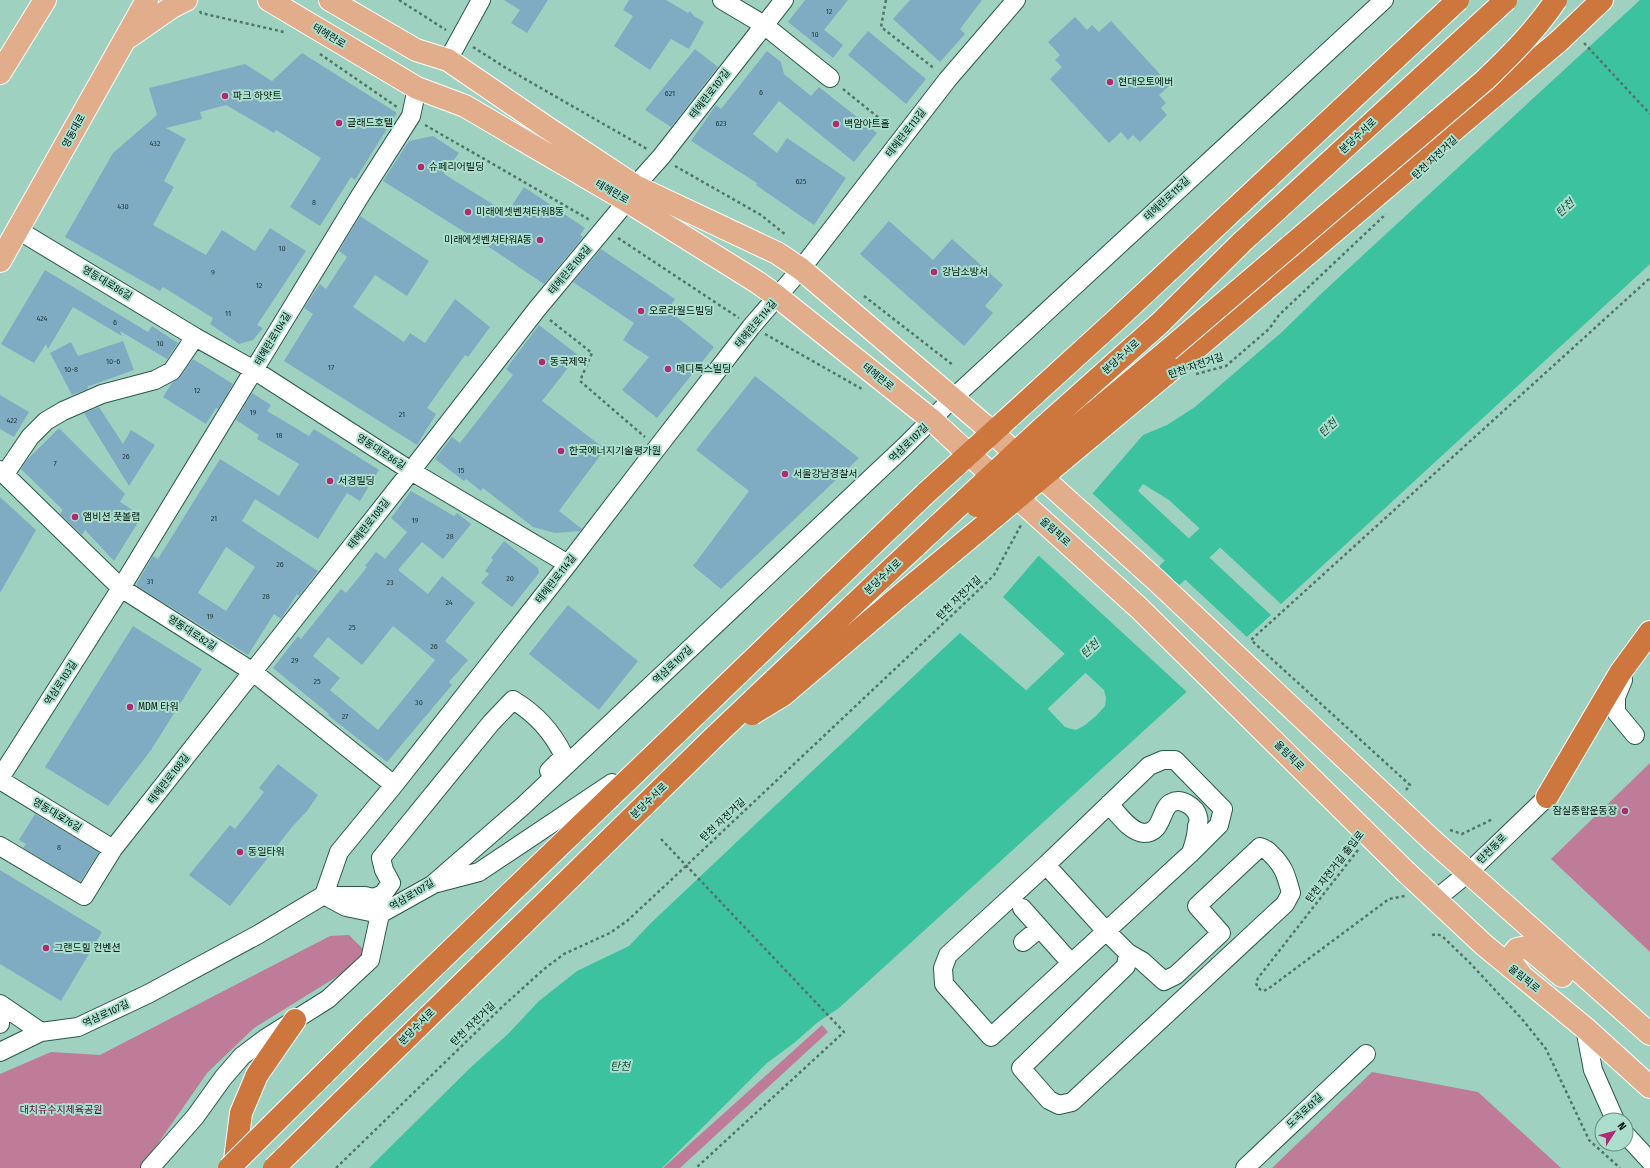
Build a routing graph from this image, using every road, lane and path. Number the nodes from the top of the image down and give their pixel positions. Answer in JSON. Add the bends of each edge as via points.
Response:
{"nodes":[{"id":1,"x":45,"y":0,"type":"edge"},
{"id":2,"x":147,"y":0,"type":"edge"},
{"id":3,"x":269,"y":0,"type":"edge"},
{"id":4,"x":330,"y":0,"type":"edge"},
{"id":5,"x":399,"y":0,"type":"edge"},
{"id":6,"x":481,"y":0,"type":"edge"},
{"id":7,"x":722,"y":0,"type":"edge"},
{"id":8,"x":784,"y":0,"type":"edge"},
{"id":9,"x":886,"y":0,"type":"edge"},
{"id":10,"x":1016,"y":0,"type":"edge"},
{"id":11,"x":1384,"y":0,"type":"edge"},
{"id":12,"x":1458,"y":0,"type":"edge"},
{"id":13,"x":1506,"y":0,"type":"edge"},
{"id":14,"x":1556,"y":0,"type":"edge"},
{"id":15,"x":1602,"y":0,"type":"edge"},
{"id":16,"x":192,"y":3,"type":"edge"},
{"id":17,"x":764,"y":25,"type":"junction"},
{"id":18,"x":290,"y":33,"type":"dead end"},
{"id":19,"x":460,"y":38,"type":"junction"},
{"id":20,"x":126,"y":39,"type":"junction"},
{"id":21,"x":1583,"y":42,"type":"dead end"},
{"id":22,"x":315,"y":51,"type":"dead end"},
{"id":23,"x":448,"y":60,"type":"junction"},
{"id":24,"x":0,"y":73,"type":"edge"},
{"id":25,"x":830,"y":78,"type":"joint"},
{"id":26,"x":948,"y":79,"type":"junction"},
{"id":27,"x":417,"y":88,"type":"junction"},
{"id":28,"x":1650,"y":114,"type":"edge"},
{"id":29,"x":411,"y":116,"type":"junction"},
{"id":30,"x":902,"y":138,"type":"junction"},
{"id":31,"x":661,"y":157,"type":"junction"},
{"id":32,"x":630,"y":193,"type":"junction"},
{"id":33,"x":1388,"y":212,"type":"dead end"},
{"id":34,"x":604,"y":228,"type":"junction"},
{"id":35,"x":18,"y":230,"type":"junction"},
{"id":36,"x":789,"y":237,"type":"dead end"},
{"id":37,"x":0,"y":262,"type":"edge"},
{"id":38,"x":801,"y":269,"type":"junction"},
{"id":39,"x":1650,"y":278,"type":"edge"},
{"id":40,"x":860,"y":293,"type":"dead end"},
{"id":41,"x":778,"y":297,"type":"junction"},
{"id":42,"x":537,"y":310,"type":"junction"},
{"id":43,"x":751,"y":326,"type":"junction"},
{"id":44,"x":195,"y":336,"type":"junction"},
{"id":45,"x":953,"y":365,"type":"dead end"},
{"id":46,"x":254,"y":370,"type":"junction"},
{"id":47,"x":1193,"y":375,"type":"dead end"},
{"id":48,"x":866,"y":392,"type":"dead end"},
{"id":49,"x":952,"y":399,"type":"junction"},
{"id":50,"x":932,"y":420,"type":"junction"},
{"id":51,"x":657,"y":448,"type":"junction"},
{"id":52,"x":411,"y":471,"type":"junction"},
{"id":53,"x":2,"y":472,"type":"edge"},
{"id":54,"x":1022,"y":522,"type":"dead end"},
{"id":55,"x":568,"y":564,"type":"junction"},
{"id":56,"x":889,"y":571,"type":"junction"},
{"id":57,"x":121,"y":588,"type":"junction"},
{"id":58,"x":1650,"y":632,"type":"edge"},
{"id":59,"x":1650,"y":642,"type":"edge"},
{"id":60,"x":252,"y":672,"type":"junction"},
{"id":61,"x":1635,"y":735,"type":"dead end"},
{"id":62,"x":712,"y":739,"type":"junction"},
{"id":63,"x":0,"y":779,"type":"edge"},
{"id":64,"x":612,"y":783,"type":"dead end"},
{"id":65,"x":394,"y":785,"type":"junction"},
{"id":66,"x":1405,"y":791,"type":"dead end"},
{"id":67,"x":537,"y":793,"type":"junction"},
{"id":68,"x":1547,"y":797,"type":"joint"},
{"id":69,"x":1109,"y":804,"type":"junction"},
{"id":70,"x":1493,"y":819,"type":"dead end"},
{"id":71,"x":1438,"y":834,"type":"junction"},
{"id":72,"x":661,"y":839,"type":"dead end"},
{"id":73,"x":0,"y":846,"type":"edge"},
{"id":74,"x":1361,"y":847,"type":"dead end"},
{"id":75,"x":113,"y":849,"type":"junction"},
{"id":76,"x":1191,"y":853,"type":"junction"},
{"id":77,"x":1046,"y":865,"type":"junction"},
{"id":78,"x":686,"y":866,"type":"junction"},
{"id":79,"x":1468,"y":873,"type":"junction"},
{"id":80,"x":432,"y":885,"type":"junction"},
{"id":81,"x":383,"y":894,"type":"junction"},
{"id":82,"x":324,"y":895,"type":"junction"},
{"id":83,"x":1407,"y":896,"type":"dead end"},
{"id":84,"x":1436,"y":899,"type":"junction"},
{"id":85,"x":1022,"y":908,"type":"dead end"},
{"id":86,"x":380,"y":914,"type":"junction"},
{"id":87,"x":1040,"y":928,"type":"junction"},
{"id":88,"x":1106,"y":931,"type":"junction"},
{"id":89,"x":1432,"y":935,"type":"dead end"},
{"id":90,"x":1023,"y":942,"type":"dead end"},
{"id":91,"x":1128,"y":953,"type":"junction"},
{"id":92,"x":1071,"y":963,"type":"junction"},
{"id":93,"x":1525,"y":980,"type":"junction"},
{"id":94,"x":1600,"y":990,"type":"junction"},
{"id":95,"x":0,"y":1004,"type":"edge"},
{"id":96,"x":0,"y":1013,"type":"edge"},
{"id":97,"x":1628,"y":1015,"type":"junction"},
{"id":98,"x":295,"y":1020,"type":"junction"},
{"id":99,"x":0,"y":1024,"type":"edge"},
{"id":100,"x":1650,"y":1025,"type":"edge"},
{"id":101,"x":1585,"y":1028,"type":"junction"},
{"id":102,"x":41,"y":1032,"type":"junction"},
{"id":103,"x":1650,"y":1034,"type":"edge"},
{"id":104,"x":0,"y":1052,"type":"edge"},
{"id":105,"x":1366,"y":1054,"type":"dead end"},
{"id":106,"x":1650,"y":1087,"type":"edge"},
{"id":107,"x":1611,"y":1112,"type":"edge"},
{"id":108,"x":1634,"y":1144,"type":"edge"},
{"id":109,"x":1650,"y":1161,"type":"edge"},
{"id":110,"x":150,"y":1168,"type":"edge"},
{"id":111,"x":229,"y":1168,"type":"edge"},
{"id":112,"x":234,"y":1168,"type":"edge"},
{"id":113,"x":274,"y":1168,"type":"edge"},
{"id":114,"x":336,"y":1168,"type":"edge"},
{"id":115,"x":696,"y":1168,"type":"edge"},
{"id":116,"x":1245,"y":1168,"type":"edge"},
{"id":117,"x":1620,"y":1168,"type":"edge"}],
"edges":[{"from":1,"to":24,"type":"main road"},
{"from":2,"to":20,"type":"main road","name":"영동대로"},
{"from":3,"to":27,"type":"main road","name":"테헤란로"},
{"from":4,"to":23,"type":"main road","name":"테헤란로","via":[[416,50]]},
{"from":5,"to":19,"type":"path"},
{"from":6,"to":19,"type":"street"},
{"from":7,"to":17,"type":"street"},
{"from":8,"to":17,"type":"street","name":"테헤란로107길"},
{"from":9,"to":26,"type":"path","via":[[881,27]]},
{"from":10,"to":26,"type":"street","name":"테헤란로113길"},
{"from":11,"to":49,"type":"street","name":"테헤란로115길"},
{"from":12,"to":111,"type":"highway","bridge":true,"via":[[1116,320],[925,494],[367,1031]]},
{"from":13,"to":56,"type":"highway","name":"분당수서로","bridge":true},
{"from":14,"to":56,"type":"highway","bridge":true,"via":[[1516,49],[1485,80],[1019,475]]},
{"from":15,"to":62,"type":"highway","bridge":true,"via":[[1536,60],[1190,355],[783,695]]},
{"from":16,"to":18,"type":"path","via":[[201,13]]},
{"from":16,"to":20,"type":"main road","via":[[172,8]]},
{"from":17,"to":25,"type":"street"},
{"from":17,"to":31,"type":"street","name":"테헤란로107길"},
{"from":19,"to":23,"type":"street"},
{"from":19,"to":31,"type":"path","via":[[506,68]]},
{"from":20,"to":35,"type":"main road","name":"영동대로"},
{"from":21,"to":28,"type":"path"},
{"from":22,"to":29,"type":"path"},
{"from":23,"to":32,"type":"main road","name":"테헤란로"},
{"from":25,"to":30,"type":"path"},
{"from":26,"to":30,"type":"street","name":"테헤란로113길"},
{"from":27,"to":29,"type":"street","name":"테헤란로104길"},
{"from":27,"to":32,"type":"main road","name":"테헤란로","via":[[464,106]]},
{"from":29,"to":34,"type":"path"},
{"from":29,"to":46,"type":"street","name":"테헤란로104길"},
{"from":30,"to":38,"type":"street","name":"테헤란로113길"},
{"from":31,"to":32,"type":"street","name":"테헤란로107길"},
{"from":31,"to":36,"type":"path","via":[[761,215]]},
{"from":32,"to":34,"type":"street","name":"테헤란로108길"},
{"from":32,"to":38,"type":"main road","name":"테헤란로","via":[[777,254]]},
{"from":32,"to":41,"type":"main road","name":"테헤란로"},
{"from":33,"to":47,"type":"path","name":"탄천 자전거길","via":[[1279,315],[1269,329],[1226,366]]},
{"from":34,"to":42,"type":"street","name":"테헤란로108길"},
{"from":34,"to":43,"type":"path"},
{"from":35,"to":37,"type":"main road","name":"영동대로"},
{"from":35,"to":44,"type":"street","name":"영동대로86길"},
{"from":38,"to":41,"type":"street","name":"테헤란로114길"},
{"from":38,"to":49,"type":"main road","name":"테헤란로"},
{"from":39,"to":66,"type":"path","via":[[1252,640],[1410,785]]},
{"from":40,"to":45,"type":"path"},
{"from":41,"to":43,"type":"street","name":"테헤란로114길"},
{"from":41,"to":50,"type":"main road","name":"테헤란로"},
{"from":42,"to":51,"type":"path","via":[[592,352],[580,381]]},
{"from":42,"to":52,"type":"street","name":"테헤란로108길"},
{"from":43,"to":48,"type":"path"},
{"from":43,"to":51,"type":"street","name":"테헤란로114길"},
{"from":44,"to":46,"type":"street","name":"영동대로86길"},
{"from":44,"to":53,"type":"street","via":[[172,371],[167,374],[155,380],[102,394],[46,421]]},
{"from":46,"to":52,"type":"street","name":"영동대로86길"},
{"from":46,"to":57,"type":"street","name":"테헤란로104길"},
{"from":49,"to":50,"type":"street","name":"역삼로107길"},
{"from":49,"to":71,"type":"main road","bridge":true},
{"from":50,"to":67,"type":"street","name":"역삼로107길"},
{"from":50,"to":84,"type":"main road","name":"올림픽로","bridge":true,"via":[[1139,608]]},
{"from":51,"to":55,"type":"street","name":"테헤란로114길"},
{"from":52,"to":55,"type":"street","name":"영동대로86길"},
{"from":52,"to":60,"type":"street","name":"테헤란로108길"},
{"from":53,"to":57,"type":"street","name":"영동대로82길"},
{"from":54,"to":78,"type":"path","name":"탄천 자전거길","via":[[994,575]]},
{"from":55,"to":65,"type":"street","name":"테헤란로114길"},
{"from":56,"to":62,"type":"highway","name":"분당수서로","bridge":true},
{"from":57,"to":60,"type":"street","name":"영동대로82길"},
{"from":57,"to":63,"type":"street","name":"역삼로103길"},
{"from":58,"to":68,"type":"highway","via":[[1620,673]]},
{"from":59,"to":61,"type":"street","via":[[1625,677],[1616,697],[1616,712]]},
{"from":60,"to":65,"type":"street","name":"영동대로82길"},
{"from":60,"to":75,"type":"street","name":"테헤란로108길"},
{"from":62,"to":113,"type":"highway","name":"분당수서로","bridge":true},
{"from":63,"to":75,"type":"street","name":"영동대로76길"},
{"from":64,"to":80,"type":"street","via":[[479,872]]},
{"from":65,"to":82,"type":"street","name":"테헤란로114길","via":[[339,852]]},
{"from":67,"to":80,"type":"street","name":"역삼로107길"},
{"from":67,"to":81,"type":"street","via":[[546,775],[564,756],[558,743],[529,709],[513,700],[491,723],[381,858],[391,883]]},
{"from":68,"to":79,"type":"street","name":"탄천동로"},
{"from":69,"to":76,"type":"street","via":[[1132,828],[1144,833],[1154,829],[1161,822],[1166,808],[1172,802],[1179,801],[1192,806],[1198,817],[1197,836]]},
{"from":69,"to":76,"type":"street","via":[[1149,766],[1163,760],[1175,760],[1223,809],[1220,825]]},
{"from":69,"to":77,"type":"street"},
{"from":70,"to":71,"type":"path","via":[[1462,834]]},
{"from":71,"to":79,"type":"main road"},
{"from":72,"to":78,"type":"path"},
{"from":73,"to":75,"type":"street","name":"테헤란로108길","via":[[84,896]]},
{"from":74,"to":83,"type":"path","name":"탄천 자전거길 출입로","via":[[1258,978],[1258,988],[1263,991],[1268,989],[1389,899]]},
{"from":76,"to":88,"type":"street"},
{"from":77,"to":88,"type":"street"},
{"from":77,"to":92,"type":"street","via":[[948,955],[943,968],[944,984],[991,1037]]},
{"from":78,"to":114,"type":"path","name":"탄천 자전거길","via":[[610,933],[564,954],[544,969]]},
{"from":78,"to":115,"type":"path","via":[[844,1032]]},
{"from":79,"to":84,"type":"street","name":"탄천동로"},
{"from":79,"to":94,"type":"main road"},
{"from":80,"to":81,"type":"street"},
{"from":80,"to":86,"type":"street","name":"역삼로107길"},
{"from":81,"to":82,"type":"street","via":[[374,898]]},
{"from":82,"to":86,"type":"street","name":"역삼로107길","via":[[346,907]]},
{"from":82,"to":102,"type":"street","name":"역삼로107길","via":[[259,934],[148,994],[78,1027]]},
{"from":84,"to":93,"type":"main road","name":"올림픽로"},
{"from":85,"to":87,"type":"street"},
{"from":86,"to":98,"type":"street","name":"역삼로107길","via":[[370,960],[328,999]]},
{"from":87,"to":90,"type":"street"},
{"from":87,"to":92,"type":"street"},
{"from":88,"to":91,"type":"street"},
{"from":88,"to":92,"type":"street"},
{"from":89,"to":117,"type":"path","via":[[1442,936],[1469,962],[1546,1049],[1589,1140]]},
{"from":91,"to":91,"type":"street","via":[[1142,961],[1164,981],[1176,974],[1220,933],[1197,906],[1260,847],[1279,861],[1285,870],[1291,893],[1285,904],[1072,1102],[1059,1105],[1049,1100],[1021,1068],[1126,966]]},
{"from":93,"to":94,"type":"main road","via":[[1511,962],[1517,949],[1527,948],[1567,980]]},
{"from":93,"to":101,"type":"main road","name":"올림픽로"},
{"from":94,"to":97,"type":"main road"},
{"from":95,"to":102,"type":"street"},
{"from":96,"to":99,"type":"street"},
{"from":97,"to":100,"type":"street"},
{"from":97,"to":103,"type":"main road"},
{"from":98,"to":110,"type":"street","name":"역삼로107길","via":[[242,1056],[195,1118]]},
{"from":98,"to":112,"type":"highway","via":[[257,1074],[241,1113]]},
{"from":101,"to":106,"type":"main road","name":"올림픽로"},
{"from":101,"to":107,"type":"street","via":[[1593,1070]]},
{"from":102,"to":104,"type":"street","name":"역삼로107길"},
{"from":105,"to":116,"type":"street","name":"도곡로61길"},
{"from":108,"to":109,"type":"street"}]}
